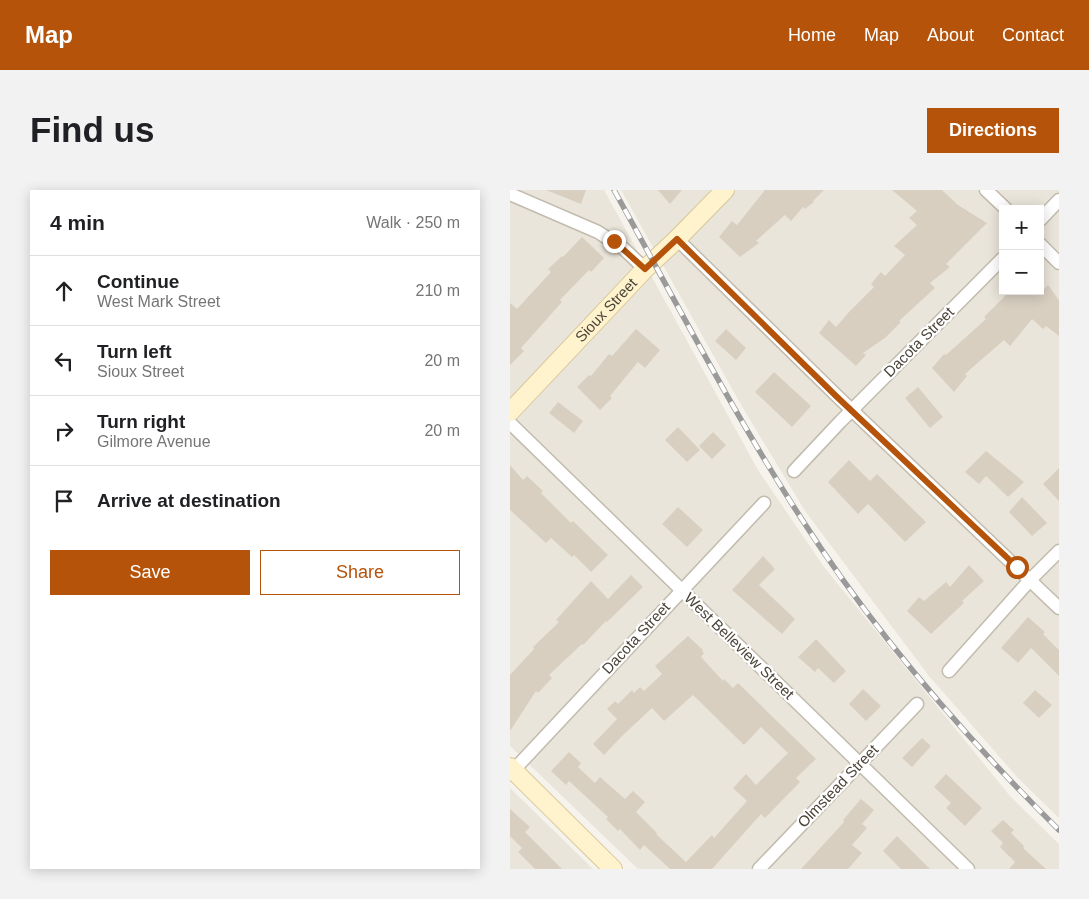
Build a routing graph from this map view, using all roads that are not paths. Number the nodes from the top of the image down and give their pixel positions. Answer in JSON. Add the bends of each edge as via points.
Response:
{"nodes":[{"id":1,"x":724,"y":190,"type":"edge"},
{"id":2,"x":986,"y":190,"type":"edge"},
{"id":3,"x":510,"y":194,"type":"edge"},
{"id":4,"x":530,"y":196,"type":"edge"},
{"id":5,"x":1059,"y":200,"type":"edge"},
{"id":6,"x":1002,"y":205,"type":"edge"},
{"id":7,"x":1044,"y":216,"type":"edge"},
{"id":8,"x":677,"y":239,"type":"junction"},
{"id":9,"x":1044,"y":248,"type":"edge"},
{"id":10,"x":999,"y":262,"type":"edge"},
{"id":11,"x":1059,"y":263,"type":"edge"},
{"id":12,"x":645,"y":269,"type":"junction"},
{"id":13,"x":852,"y":410,"type":"junction"},
{"id":14,"x":510,"y":412,"type":"edge"},
{"id":15,"x":510,"y":423,"type":"edge"},
{"id":16,"x":794,"y":471,"type":"dead end"},
{"id":17,"x":764,"y":503,"type":"dead end"},
{"id":18,"x":1059,"y":551,"type":"edge"},
{"id":19,"x":1030,"y":580,"type":"junction"},
{"id":20,"x":681,"y":589,"type":"junction"},
{"id":21,"x":1059,"y":608,"type":"edge"},
{"id":22,"x":949,"y":671,"type":"dead end"},
{"id":23,"x":918,"y":704,"type":"dead end"},
{"id":24,"x":861,"y":763,"type":"junction"},
{"id":25,"x":511,"y":770,"type":"edge"},
{"id":26,"x":613,"y":869,"type":"edge"},
{"id":27,"x":759,"y":869,"type":"edge"},
{"id":28,"x":968,"y":869,"type":"edge"}],
"edges":[{"from":1,"to":8,"type":"street","name":"Sioux Street"},
{"from":2,"to":6,"type":"street"},
{"from":3,"to":4,"type":"street"},
{"from":4,"to":12,"type":"street","via":[[598,232],[624,249]]},
{"from":5,"to":7,"type":"street"},
{"from":8,"to":12,"type":"street","name":"Sioux Street"},
{"from":8,"to":13,"type":"street"},
{"from":9,"to":11,"type":"street"},
{"from":10,"to":13,"type":"street","name":"Dacota Street"},
{"from":12,"to":14,"type":"street","name":"Sioux Street"},
{"from":13,"to":16,"type":"street","name":"Dacota Street"},
{"from":13,"to":19,"type":"street"},
{"from":15,"to":20,"type":"street","name":"West Belleview Street"},
{"from":17,"to":20,"type":"street","name":"Dacota Street"},
{"from":18,"to":19,"type":"street"},
{"from":19,"to":21,"type":"street"},
{"from":19,"to":22,"type":"street"},
{"from":20,"to":24,"type":"street","name":"West Belleview Street"},
{"from":20,"to":25,"type":"street","name":"Dacota Street"},
{"from":23,"to":24,"type":"street","name":"Olmstead Street"},
{"from":24,"to":27,"type":"street","name":"Olmstead Street"},
{"from":24,"to":28,"type":"street","name":"West Belleview Street"},
{"from":25,"to":26,"type":"street"}]}
